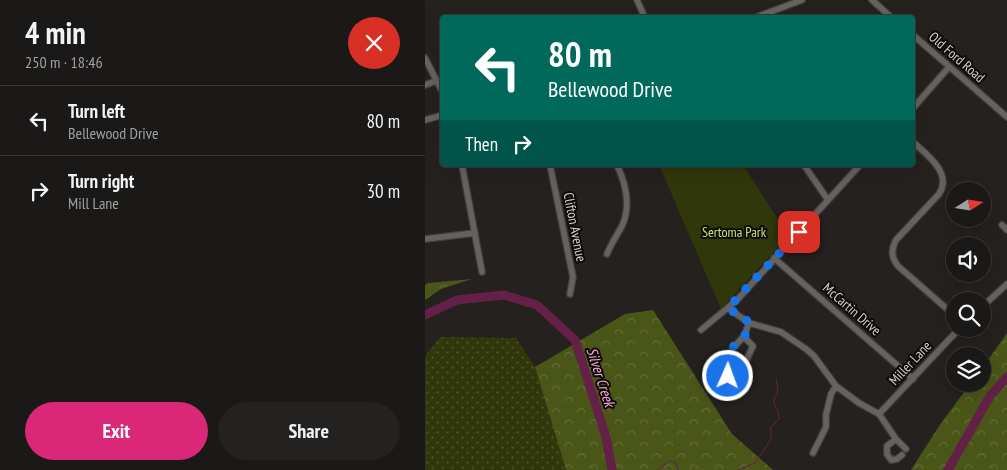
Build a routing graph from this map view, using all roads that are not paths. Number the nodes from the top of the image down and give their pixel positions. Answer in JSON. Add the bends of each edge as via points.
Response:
{"nodes":[{"id":1,"x":637,"y":0,"type":"edge"},
{"id":2,"x":803,"y":0,"type":"edge"},
{"id":3,"x":872,"y":0,"type":"edge"},
{"id":4,"x":786,"y":3,"type":"edge"},
{"id":5,"x":644,"y":15,"type":"edge"},
{"id":6,"x":760,"y":15,"type":"edge"},
{"id":7,"x":889,"y":15,"type":"edge"},
{"id":8,"x":915,"y":37,"type":"edge"},
{"id":9,"x":425,"y":58,"type":"edge"},
{"id":10,"x":949,"y":67,"type":"junction"},
{"id":11,"x":436,"y":82,"type":"junction"},
{"id":12,"x":425,"y":85,"type":"edge"},
{"id":13,"x":440,"y":88,"type":"edge"},
{"id":14,"x":915,"y":106,"type":"edge"},
{"id":15,"x":440,"y":115,"type":"edge"},
{"id":16,"x":1007,"y":117,"type":"edge"},
{"id":17,"x":425,"y":120,"type":"edge"},
{"id":18,"x":915,"y":144,"type":"edge"},
{"id":19,"x":461,"y":167,"type":"edge"},
{"id":20,"x":550,"y":167,"type":"edge"},
{"id":21,"x":618,"y":167,"type":"edge"},
{"id":22,"x":805,"y":167,"type":"edge"},
{"id":23,"x":858,"y":167,"type":"edge"},
{"id":24,"x":828,"y":200,"type":"junction"},
{"id":25,"x":1003,"y":225,"type":"dead end"},
{"id":26,"x":1007,"y":230,"type":"edge"},
{"id":27,"x":475,"y":233,"type":"junction"},
{"id":28,"x":425,"y":239,"type":"edge"},
{"id":29,"x":607,"y":254,"type":"dead end"},
{"id":30,"x":774,"y":258,"type":"junction"},
{"id":31,"x":482,"y":272,"type":"dead end"},
{"id":32,"x":1007,"y":284,"type":"edge"},
{"id":33,"x":570,"y":294,"type":"dead end"},
{"id":34,"x":991,"y":299,"type":"edge"},
{"id":35,"x":728,"y":308,"type":"junction"},
{"id":36,"x":946,"y":308,"type":"edge"},
{"id":37,"x":749,"y":322,"type":"junction"},
{"id":38,"x":701,"y":330,"type":"dead end"},
{"id":39,"x":744,"y":337,"type":"junction"},
{"id":40,"x":952,"y":337,"type":"edge"},
{"id":41,"x":913,"y":379,"type":"junction"},
{"id":42,"x":837,"y":386,"type":"junction"},
{"id":43,"x":879,"y":414,"type":"junction"},
{"id":44,"x":896,"y":439,"type":"junction"},
{"id":45,"x":906,"y":449,"type":"dead end"},
{"id":46,"x":813,"y":453,"type":"dead end"},
{"id":47,"x":902,"y":455,"type":"dead end"}],
"edges":[{"from":1,"to":5,"type":"street"},
{"from":2,"to":4,"type":"street"},
{"from":3,"to":7,"type":"street"},
{"from":4,"to":6,"type":"street"},
{"from":8,"to":10,"type":"street","name":"Old Ford Road"},
{"from":9,"to":11,"type":"street"},
{"from":10,"to":14,"type":"street"},
{"from":10,"to":16,"type":"street","name":"Old Ford Road"},
{"from":11,"to":12,"type":"street"},
{"from":11,"to":13,"type":"street"},
{"from":15,"to":17,"type":"street"},
{"from":18,"to":36,"type":"street","via":[[937,166],[943,178],[942,186],[939,194],[896,240],[892,256],[898,266]]},
{"from":19,"to":27,"type":"street"},
{"from":20,"to":33,"type":"street","name":"Clifton Avenue","via":[[573,277]]},
{"from":21,"to":29,"type":"street","via":[[626,192],[626,212]]},
{"from":22,"to":24,"type":"street"},
{"from":23,"to":24,"type":"street"},
{"from":24,"to":30,"type":"street"},
{"from":25,"to":26,"type":"street"},
{"from":27,"to":28,"type":"street"},
{"from":27,"to":31,"type":"street"},
{"from":30,"to":35,"type":"street"},
{"from":30,"to":41,"type":"street","name":"McCartin Drive"},
{"from":32,"to":34,"type":"street"},
{"from":35,"to":37,"type":"street"},
{"from":35,"to":38,"type":"street"},
{"from":37,"to":39,"type":"street"},
{"from":37,"to":42,"type":"street","via":[[794,339],[814,356]]},
{"from":39,"to":39,"type":"street","via":[[728,355],[725,372],[731,377],[740,374],[753,346]]},
{"from":40,"to":41,"type":"street","name":"Miller Lane"},
{"from":41,"to":43,"type":"street","name":"Miller Lane"},
{"from":42,"to":43,"type":"street"},
{"from":42,"to":46,"type":"street","via":[[831,394],[827,427]]},
{"from":43,"to":44,"type":"street"},
{"from":44,"to":45,"type":"street"},
{"from":44,"to":47,"type":"street","via":[[887,446],[887,454],[891,460]]}]}
